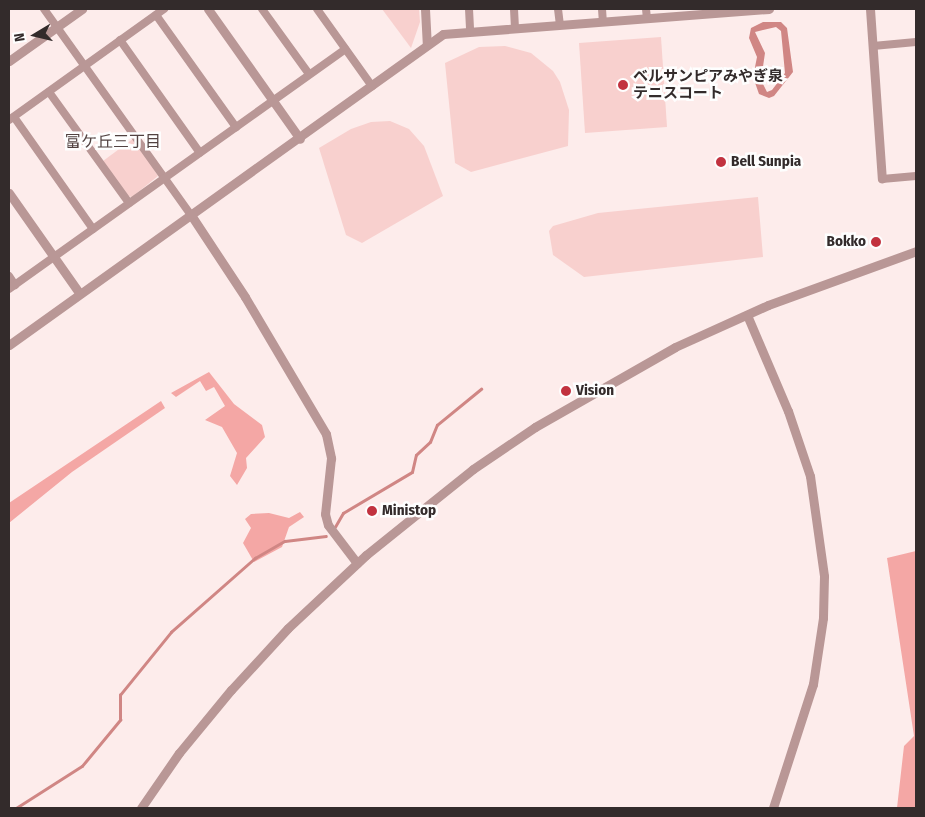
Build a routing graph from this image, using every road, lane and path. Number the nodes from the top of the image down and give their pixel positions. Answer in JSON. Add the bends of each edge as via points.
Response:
{"nodes":[{"id":1,"x":44,"y":9,"type":"edge"},
{"id":2,"x":82,"y":9,"type":"edge"},
{"id":3,"x":164,"y":9,"type":"edge"},
{"id":4,"x":208,"y":9,"type":"edge"},
{"id":5,"x":262,"y":9,"type":"edge"},
{"id":6,"x":317,"y":9,"type":"edge"},
{"id":7,"x":425,"y":9,"type":"edge"},
{"id":8,"x":469,"y":9,"type":"edge"},
{"id":9,"x":514,"y":9,"type":"edge"},
{"id":10,"x":558,"y":9,"type":"edge"},
{"id":11,"x":602,"y":9,"type":"edge"},
{"id":12,"x":769,"y":9,"type":"edge"},
{"id":13,"x":870,"y":9,"type":"edge"},
{"id":14,"x":734,"y":10,"type":"edge"},
{"id":15,"x":689,"y":12,"type":"edge"},
{"id":16,"x":647,"y":14,"type":"edge"},
{"id":17,"x":156,"y":15,"type":"junction"},
{"id":18,"x":603,"y":22,"type":"junction"},
{"id":19,"x":560,"y":25,"type":"junction"},
{"id":20,"x":57,"y":27,"type":"junction"},
{"id":21,"x":515,"y":28,"type":"junction"},
{"id":22,"x":470,"y":31,"type":"junction"},
{"id":23,"x":120,"y":40,"type":"junction"},
{"id":24,"x":916,"y":42,"type":"edge"},
{"id":25,"x":427,"y":45,"type":"junction"},
{"id":26,"x":873,"y":46,"type":"junction"},
{"id":27,"x":345,"y":49,"type":"junction"},
{"id":28,"x":9,"y":61,"type":"edge"},
{"id":29,"x":84,"y":66,"type":"junction"},
{"id":30,"x":309,"y":74,"type":"junction"},
{"id":31,"x":372,"y":86,"type":"junction"},
{"id":32,"x":48,"y":92,"type":"junction"},
{"id":33,"x":273,"y":101,"type":"junction"},
{"id":34,"x":11,"y":119,"type":"edge"},
{"id":35,"x":236,"y":127,"type":"junction"},
{"id":36,"x":300,"y":139,"type":"junction"},
{"id":37,"x":200,"y":153,"type":"junction"},
{"id":38,"x":916,"y":176,"type":"edge"},
{"id":39,"x":165,"y":178,"type":"junction"},
{"id":40,"x":882,"y":179,"type":"joint"},
{"id":41,"x":9,"y":193,"type":"edge"},
{"id":42,"x":129,"y":203,"type":"junction"},
{"id":43,"x":191,"y":216,"type":"junction"},
{"id":44,"x":93,"y":229,"type":"junction"},
{"id":45,"x":916,"y":251,"type":"edge"},
{"id":46,"x":54,"y":257,"type":"junction"},
{"id":47,"x":9,"y":276,"type":"edge"},
{"id":48,"x":12,"y":287,"type":"edge"},
{"id":49,"x":80,"y":294,"type":"junction"},
{"id":50,"x":747,"y":315,"type":"junction"},
{"id":51,"x":9,"y":345,"type":"edge"},
{"id":52,"x":357,"y":563,"type":"junction"},
{"id":53,"x":142,"y":808,"type":"edge"},
{"id":54,"x":773,"y":808,"type":"edge"}],
"edges":[{"from":1,"to":20,"type":"street"},
{"from":2,"to":20,"type":"street"},
{"from":3,"to":17,"type":"street"},
{"from":4,"to":33,"type":"street"},
{"from":5,"to":30,"type":"street"},
{"from":6,"to":27,"type":"street"},
{"from":7,"to":25,"type":"street"},
{"from":8,"to":22,"type":"street"},
{"from":9,"to":21,"type":"street"},
{"from":10,"to":19,"type":"street"},
{"from":11,"to":18,"type":"street"},
{"from":12,"to":14,"type":"street"},
{"from":13,"to":26,"type":"street"},
{"from":14,"to":15,"type":"street"},
{"from":15,"to":16,"type":"street"},
{"from":16,"to":18,"type":"street"},
{"from":17,"to":23,"type":"street"},
{"from":17,"to":35,"type":"street"},
{"from":18,"to":19,"type":"street"},
{"from":19,"to":21,"type":"street"},
{"from":20,"to":28,"type":"street"},
{"from":20,"to":29,"type":"street"},
{"from":21,"to":22,"type":"street"},
{"from":22,"to":25,"type":"street","via":[[443,34]]},
{"from":23,"to":29,"type":"street"},
{"from":23,"to":37,"type":"street"},
{"from":24,"to":26,"type":"street"},
{"from":25,"to":31,"type":"street"},
{"from":26,"to":40,"type":"street"},
{"from":27,"to":30,"type":"street"},
{"from":27,"to":31,"type":"street"},
{"from":29,"to":32,"type":"street"},
{"from":29,"to":39,"type":"street"},
{"from":30,"to":33,"type":"street"},
{"from":31,"to":36,"type":"street"},
{"from":32,"to":34,"type":"street"},
{"from":32,"to":42,"type":"street"},
{"from":33,"to":35,"type":"street"},
{"from":33,"to":36,"type":"street"},
{"from":34,"to":44,"type":"street"},
{"from":35,"to":37,"type":"street"},
{"from":36,"to":43,"type":"street"},
{"from":37,"to":39,"type":"street"},
{"from":38,"to":40,"type":"street"},
{"from":39,"to":42,"type":"street"},
{"from":39,"to":43,"type":"street"},
{"from":41,"to":46,"type":"street"},
{"from":42,"to":44,"type":"street"},
{"from":43,"to":49,"type":"street"},
{"from":43,"to":52,"type":"street","via":[[245,297],[326,434],[331,458],[325,514],[328,525]]},
{"from":44,"to":46,"type":"street"},
{"from":45,"to":50,"type":"street"},
{"from":46,"to":48,"type":"street"},
{"from":46,"to":49,"type":"street"},
{"from":47,"to":48,"type":"street"},
{"from":49,"to":51,"type":"street"},
{"from":50,"to":52,"type":"street","via":[[633,369],[535,427],[473,469]]},
{"from":50,"to":54,"type":"street","via":[[791,420],[810,476],[824,576],[822,626],[813,684]]},
{"from":52,"to":53,"type":"street","via":[[288,628],[231,690],[179,753]]}]}
